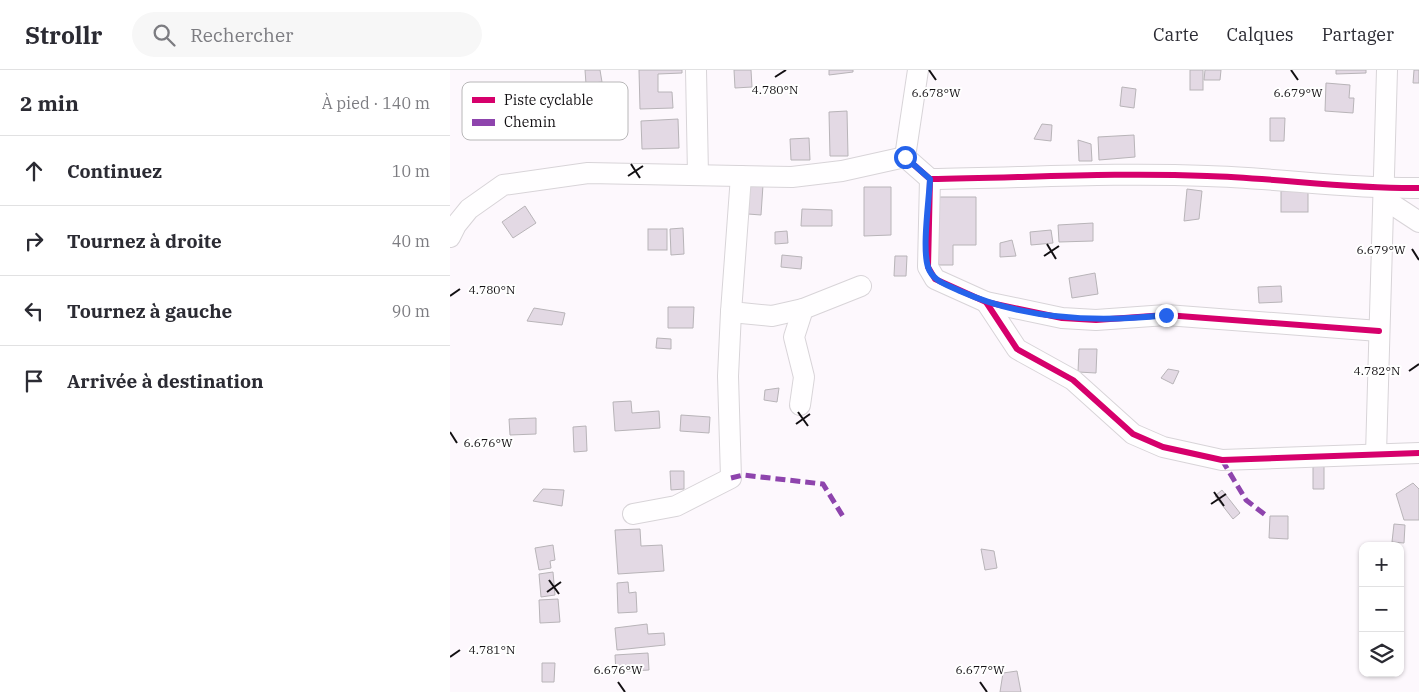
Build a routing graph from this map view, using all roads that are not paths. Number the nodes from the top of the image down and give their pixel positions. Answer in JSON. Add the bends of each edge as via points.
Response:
{"nodes":[{"id":1,"x":696,"y":70,"type":"edge"},
{"id":2,"x":918,"y":70,"type":"edge"},
{"id":3,"x":1387,"y":70,"type":"edge"},
{"id":4,"x":905,"y":157,"type":"junction"},
{"id":5,"x":698,"y":175,"type":"junction"},
{"id":6,"x":741,"y":176,"type":"junction"},
{"id":7,"x":930,"y":179,"type":"junction"},
{"id":8,"x":1419,"y":188,"type":"edge"},
{"id":9,"x":1384,"y":193,"type":"junction"},
{"id":10,"x":1419,"y":222,"type":"edge"},
{"id":11,"x":450,"y":238,"type":"edge"},
{"id":12,"x":861,"y":286,"type":"dead end"},
{"id":13,"x":986,"y":302,"type":"junction"},
{"id":14,"x":802,"y":309,"type":"junction"},
{"id":15,"x":731,"y":312,"type":"junction"},
{"id":16,"x":1380,"y":330,"type":"junction"},
{"id":17,"x":800,"y":405,"type":"dead end"},
{"id":18,"x":1419,"y":453,"type":"edge"},
{"id":19,"x":1376,"y":454,"type":"junction"},
{"id":20,"x":633,"y":514,"type":"dead end"}],
"edges":[{"from":1,"to":5,"type":"street"},
{"from":2,"to":4,"type":"street"},
{"from":3,"to":9,"type":"street"},
{"from":4,"to":6,"type":"street","via":[[842,171],[792,177]]},
{"from":4,"to":7,"type":"street"},
{"from":5,"to":6,"type":"street"},
{"from":5,"to":11,"type":"street","via":[[588,173],[503,186],[469,209]]},
{"from":6,"to":15,"type":"street"},
{"from":7,"to":9,"type":"street","via":[[1182,175],[1270,178]]},
{"from":7,"to":13,"type":"street","via":[[928,266],[935,279]]},
{"from":8,"to":9,"type":"street"},
{"from":9,"to":10,"type":"street"},
{"from":9,"to":16,"type":"street"},
{"from":12,"to":14,"type":"street"},
{"from":13,"to":16,"type":"street","via":[[1062,318],[1096,320],[1166,315]]},
{"from":13,"to":19,"type":"street","via":[[1017,349],[1073,380],[1133,434],[1163,447],[1222,460]]},
{"from":14,"to":15,"type":"street","via":[[772,316]]},
{"from":14,"to":17,"type":"street","via":[[794,337],[804,377]]},
{"from":15,"to":20,"type":"street","via":[[728,376],[731,478],[676,506]]},
{"from":16,"to":19,"type":"street"},
{"from":18,"to":19,"type":"street"}]}
